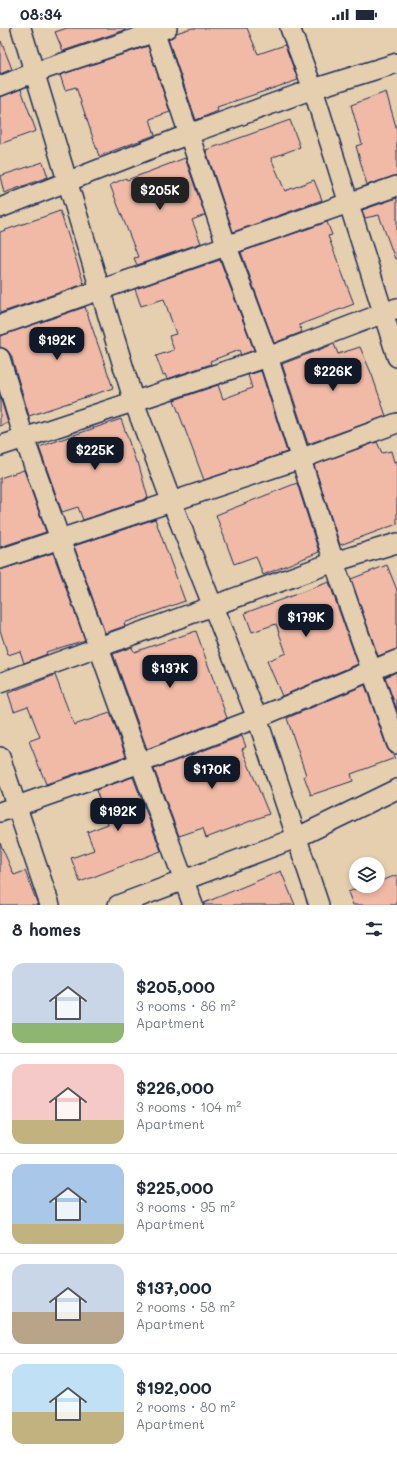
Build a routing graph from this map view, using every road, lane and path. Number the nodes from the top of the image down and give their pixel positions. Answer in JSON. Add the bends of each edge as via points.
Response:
{"nodes":[{"id":1,"x":21,"y":28,"type":"edge"},
{"id":2,"x":290,"y":28,"type":"edge"},
{"id":3,"x":159,"y":30,"type":"edge"},
{"id":4,"x":397,"y":63,"type":"edge"},
{"id":5,"x":33,"y":72,"type":"junction"},
{"id":6,"x":0,"y":86,"type":"edge"},
{"id":7,"x":313,"y":89,"type":"junction"},
{"id":8,"x":189,"y":134,"type":"junction"},
{"id":9,"x":68,"y":182,"type":"junction"},
{"id":10,"x":397,"y":186,"type":"edge"},
{"id":11,"x":348,"y":203,"type":"junction"},
{"id":12,"x":0,"y":208,"type":"edge"},
{"id":13,"x":227,"y":247,"type":"junction"},
{"id":14,"x":101,"y":289,"type":"junction"},
{"id":15,"x":390,"y":311,"type":"edge"},
{"id":16,"x":0,"y":325,"type":"edge"},
{"id":17,"x":268,"y":357,"type":"junction"},
{"id":18,"x":397,"y":357,"type":"edge"},
{"id":19,"x":0,"y":358,"type":"edge"},
{"id":20,"x":134,"y":402,"type":"junction"},
{"id":21,"x":397,"y":424,"type":"edge"},
{"id":22,"x":24,"y":438,"type":"junction"},
{"id":23,"x":0,"y":446,"type":"edge"},
{"id":24,"x":300,"y":459,"type":"junction"},
{"id":25,"x":172,"y":503,"type":"junction"},
{"id":26,"x":60,"y":539,"type":"junction"},
{"id":27,"x":397,"y":543,"type":"edge"},
{"id":28,"x":0,"y":559,"type":"edge"},
{"id":29,"x":334,"y":562,"type":"junction"},
{"id":30,"x":213,"y":606,"type":"junction"},
{"id":31,"x":100,"y":648,"type":"junction"},
{"id":32,"x":397,"y":660,"type":"edge"},
{"id":33,"x":370,"y":669,"type":"junction"},
{"id":34,"x":0,"y":683,"type":"edge"},
{"id":35,"x":257,"y":718,"type":"junction"},
{"id":36,"x":397,"y":744,"type":"edge"},
{"id":37,"x":0,"y":757,"type":"edge"},
{"id":38,"x":140,"y":763,"type":"junction"},
{"id":39,"x":397,"y":789,"type":"edge"},
{"id":40,"x":8,"y":809,"type":"edge"},
{"id":41,"x":296,"y":838,"type":"junction"},
{"id":42,"x":185,"y":881,"type":"junction"},
{"id":43,"x":50,"y":905,"type":"edge"},
{"id":44,"x":118,"y":905,"type":"edge"},
{"id":45,"x":193,"y":905,"type":"edge"},
{"id":46,"x":319,"y":905,"type":"edge"}],
"edges":[{"from":1,"to":5,"type":"street"},
{"from":2,"to":7,"type":"street"},
{"from":3,"to":5,"type":"street"},
{"from":3,"to":8,"type":"street"},
{"from":4,"to":7,"type":"street"},
{"from":5,"to":6,"type":"street"},
{"from":5,"to":9,"type":"street"},
{"from":7,"to":8,"type":"street"},
{"from":7,"to":11,"type":"street"},
{"from":8,"to":9,"type":"street"},
{"from":8,"to":13,"type":"street"},
{"from":9,"to":12,"type":"street"},
{"from":9,"to":14,"type":"street"},
{"from":10,"to":11,"type":"street"},
{"from":11,"to":13,"type":"street"},
{"from":11,"to":15,"type":"street"},
{"from":13,"to":14,"type":"street"},
{"from":13,"to":17,"type":"street"},
{"from":14,"to":16,"type":"street"},
{"from":14,"to":20,"type":"street"},
{"from":15,"to":17,"type":"street"},
{"from":15,"to":18,"type":"street"},
{"from":17,"to":20,"type":"street"},
{"from":17,"to":24,"type":"street"},
{"from":19,"to":22,"type":"street"},
{"from":20,"to":22,"type":"street"},
{"from":20,"to":25,"type":"street"},
{"from":21,"to":24,"type":"street"},
{"from":22,"to":23,"type":"street"},
{"from":22,"to":26,"type":"street"},
{"from":24,"to":25,"type":"street"},
{"from":24,"to":29,"type":"street"},
{"from":25,"to":26,"type":"street"},
{"from":25,"to":30,"type":"street"},
{"from":26,"to":28,"type":"street"},
{"from":26,"to":31,"type":"street"},
{"from":27,"to":29,"type":"street"},
{"from":29,"to":30,"type":"street"},
{"from":29,"to":33,"type":"street"},
{"from":30,"to":31,"type":"street"},
{"from":30,"to":35,"type":"street"},
{"from":31,"to":34,"type":"street"},
{"from":31,"to":38,"type":"street"},
{"from":32,"to":33,"type":"street"},
{"from":33,"to":35,"type":"street"},
{"from":33,"to":36,"type":"street"},
{"from":35,"to":38,"type":"street"},
{"from":35,"to":41,"type":"street"},
{"from":37,"to":40,"type":"street"},
{"from":38,"to":40,"type":"street"},
{"from":38,"to":42,"type":"street"},
{"from":39,"to":41,"type":"street"},
{"from":40,"to":43,"type":"street"},
{"from":41,"to":42,"type":"street"},
{"from":41,"to":46,"type":"street"},
{"from":42,"to":44,"type":"street"},
{"from":42,"to":45,"type":"street"}]}
